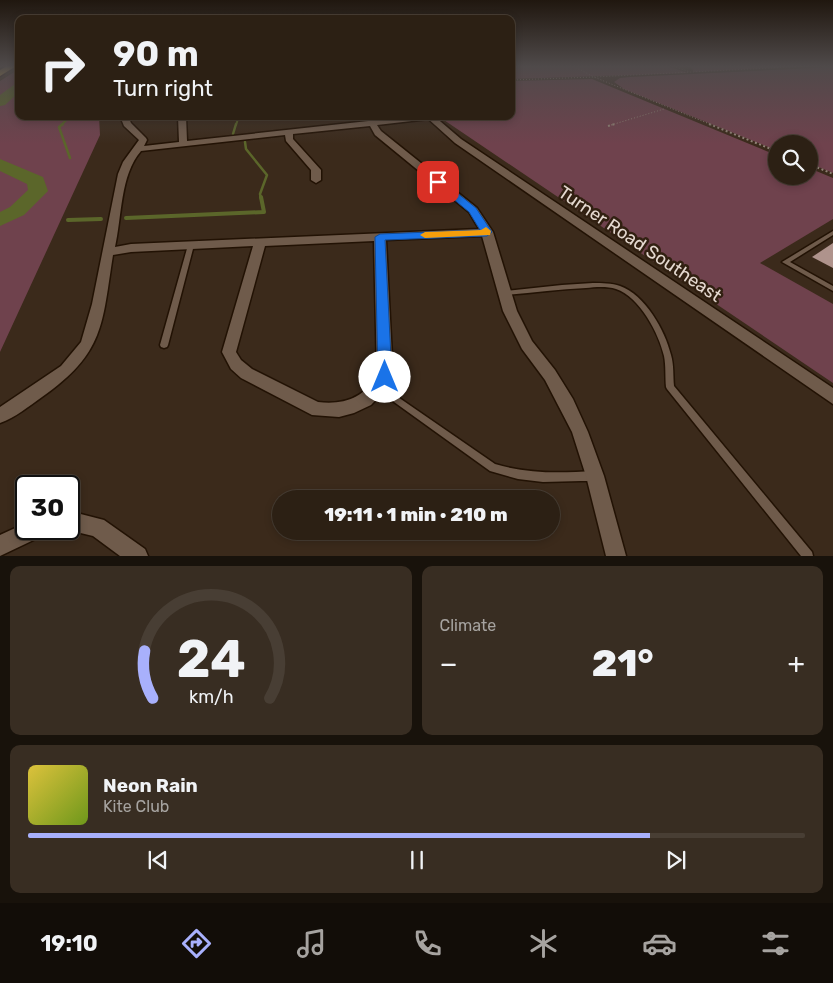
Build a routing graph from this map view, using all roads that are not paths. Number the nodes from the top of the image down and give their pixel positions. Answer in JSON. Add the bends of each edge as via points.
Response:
{"nodes":[{"id":1,"x":126,"y":120,"type":"edge"},
{"id":2,"x":182,"y":120,"type":"edge"},
{"id":3,"x":396,"y":120,"type":"edge"},
{"id":4,"x":434,"y":120,"type":"edge"},
{"id":5,"x":372,"y":123,"type":"junction"},
{"id":6,"x":289,"y":133,"type":"junction"},
{"id":7,"x":183,"y":144,"type":"junction"},
{"id":8,"x":138,"y":149,"type":"junction"},
{"id":9,"x":316,"y":180,"type":"dead end"},
{"id":10,"x":487,"y":232,"type":"junction"},
{"id":11,"x":833,"y":233,"type":"edge"},
{"id":12,"x":380,"y":237,"type":"junction"},
{"id":13,"x":260,"y":242,"type":"junction"},
{"id":14,"x":191,"y":245,"type":"junction"},
{"id":15,"x":108,"y":252,"type":"junction"},
{"id":16,"x":833,"y":289,"type":"edge"},
{"id":17,"x":505,"y":293,"type":"junction"},
{"id":18,"x":164,"y":346,"type":"dead end"},
{"id":19,"x":379,"y":387,"type":"junction"},
{"id":20,"x":833,"y":397,"type":"edge"},
{"id":21,"x":0,"y":416,"type":"edge"},
{"id":22,"x":595,"y":476,"type":"junction"},
{"id":23,"x":80,"y":523,"type":"edge"},
{"id":24,"x":15,"y":539,"type":"edge"},
{"id":25,"x":0,"y":546,"type":"edge"},
{"id":26,"x":138,"y":556,"type":"edge"},
{"id":27,"x":616,"y":556,"type":"edge"},
{"id":28,"x":808,"y":556,"type":"edge"}],
"edges":[{"from":1,"to":8,"type":"street","via":[[143,140]]},
{"from":2,"to":7,"type":"street"},
{"from":3,"to":5,"type":"street"},
{"from":4,"to":20,"type":"street","name":"Turner Road Southeast","via":[[458,140]]},
{"from":5,"to":6,"type":"street"},
{"from":5,"to":10,"type":"street","via":[[378,133],[473,210]]},
{"from":6,"to":7,"type":"street"},
{"from":6,"to":9,"type":"street","via":[[289,139],[316,170]]},
{"from":7,"to":8,"type":"street"},
{"from":8,"to":15,"type":"street","via":[[125,164],[119,184]]},
{"from":10,"to":12,"type":"street"},
{"from":10,"to":17,"type":"street"},
{"from":11,"to":16,"type":"lane","via":[[785,262]]},
{"from":12,"to":13,"type":"street"},
{"from":12,"to":19,"type":"street","via":[[386,368]]},
{"from":13,"to":14,"type":"street"},
{"from":13,"to":19,"type":"street","via":[[229,352],[232,362],[243,372],[316,409],[358,406]]},
{"from":14,"to":15,"type":"street"},
{"from":14,"to":18,"type":"lane"},
{"from":15,"to":21,"type":"street","via":[[91,333],[82,353]]},
{"from":17,"to":22,"type":"street","via":[[527,345],[567,404]]},
{"from":17,"to":28,"type":"lane","via":[[588,286],[617,287],[642,305],[654,323],[667,354],[670,387]]},
{"from":19,"to":22,"type":"lane","via":[[493,468],[513,475],[540,478]]},
{"from":22,"to":27,"type":"street"},
{"from":23,"to":26,"type":"street","via":[[97,527]]},
{"from":24,"to":25,"type":"street"}]}
